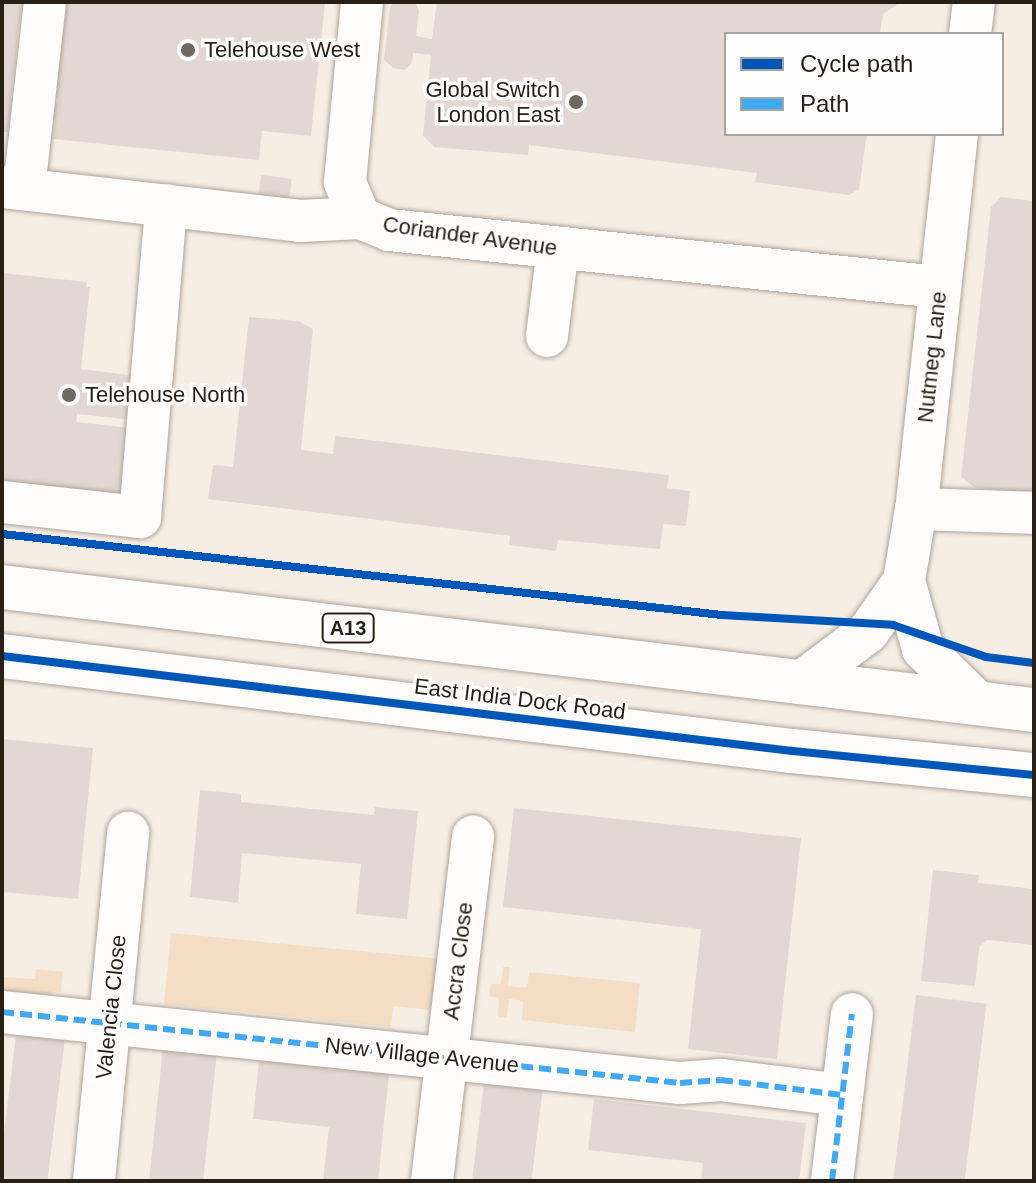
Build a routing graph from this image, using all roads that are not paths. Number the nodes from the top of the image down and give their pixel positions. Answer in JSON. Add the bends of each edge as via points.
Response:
{"nodes":[{"id":1,"x":45,"y":2,"type":"edge"},
{"id":2,"x":362,"y":2,"type":"edge"},
{"id":3,"x":974,"y":2,"type":"edge"},
{"id":4,"x":970,"y":32,"type":"edge"},
{"id":5,"x":957,"y":136,"type":"edge"},
{"id":6,"x":13,"y":188,"type":"edge"},
{"id":7,"x":166,"y":205,"type":"junction"},
{"id":8,"x":360,"y":218,"type":"junction"},
{"id":9,"x":558,"y":248,"type":"junction"},
{"id":10,"x":939,"y":287,"type":"junction"},
{"id":11,"x":547,"y":336,"type":"dead end"},
{"id":12,"x":2,"y":502,"type":"edge"},
{"id":13,"x":916,"y":509,"type":"junction"},
{"id":14,"x":1034,"y":513,"type":"edge"},
{"id":15,"x":904,"y":581,"type":"junction"},
{"id":16,"x":2,"y":587,"type":"edge"},
{"id":17,"x":2,"y":656,"type":"edge"},
{"id":18,"x":800,"y":683,"type":"junction"},
{"id":19,"x":978,"y":703,"type":"junction"},
{"id":20,"x":1034,"y":710,"type":"edge"},
{"id":21,"x":1034,"y":775,"type":"edge"},
{"id":22,"x":128,"y":833,"type":"dead end"},
{"id":23,"x":473,"y":836,"type":"dead end"},
{"id":24,"x":2,"y":1012,"type":"edge"},
{"id":25,"x":852,"y":1014,"type":"dead end"},
{"id":26,"x":110,"y":1022,"type":"junction"},
{"id":27,"x":447,"y":1057,"type":"junction"},
{"id":28,"x":842,"y":1095,"type":"junction"},
{"id":29,"x":94,"y":1181,"type":"edge"},
{"id":30,"x":432,"y":1181,"type":"edge"},
{"id":31,"x":832,"y":1181,"type":"edge"}],
"edges":[{"from":1,"to":6,"type":"street"},
{"from":2,"to":8,"type":"street","via":[[345,182]]},
{"from":3,"to":4,"type":"street"},
{"from":5,"to":10,"type":"street","name":"Nutmeg Lane"},
{"from":6,"to":7,"type":"street","name":"Coriander Avenue"},
{"from":7,"to":8,"type":"street","name":"Coriander Avenue","via":[[300,221]]},
{"from":7,"to":12,"type":"street","via":[[140,517]]},
{"from":8,"to":9,"type":"street","name":"Coriander Avenue","via":[[389,230]]},
{"from":9,"to":10,"type":"street","name":"Coriander Avenue"},
{"from":9,"to":11,"type":"street"},
{"from":10,"to":13,"type":"street","name":"Nutmeg Lane"},
{"from":13,"to":14,"type":"street"},
{"from":13,"to":15,"type":"street","name":"Nutmeg Lane"},
{"from":15,"to":18,"type":"street","name":"Nutmeg Lane","via":[[868,632]]},
{"from":15,"to":19,"type":"street","name":"Nutmeg Lane","via":[[923,649]]},
{"from":16,"to":18,"type":"highway","number":"A13"},
{"from":17,"to":21,"type":"highway","name":"East India Dock Road"},
{"from":18,"to":19,"type":"highway","number":"A13"},
{"from":19,"to":20,"type":"highway","number":"A13"},
{"from":22,"to":26,"type":"street","name":"Valencia Close"},
{"from":23,"to":27,"type":"street","name":"Accra Close"},
{"from":24,"to":26,"type":"street","name":"New Village Avenue"},
{"from":25,"to":28,"type":"street"},
{"from":26,"to":27,"type":"street","name":"New Village Avenue"},
{"from":26,"to":29,"type":"street","name":"Valencia Close"},
{"from":27,"to":28,"type":"street","name":"New Village Avenue"},
{"from":27,"to":30,"type":"street","name":"Accra Close"},
{"from":28,"to":31,"type":"street"}]}
